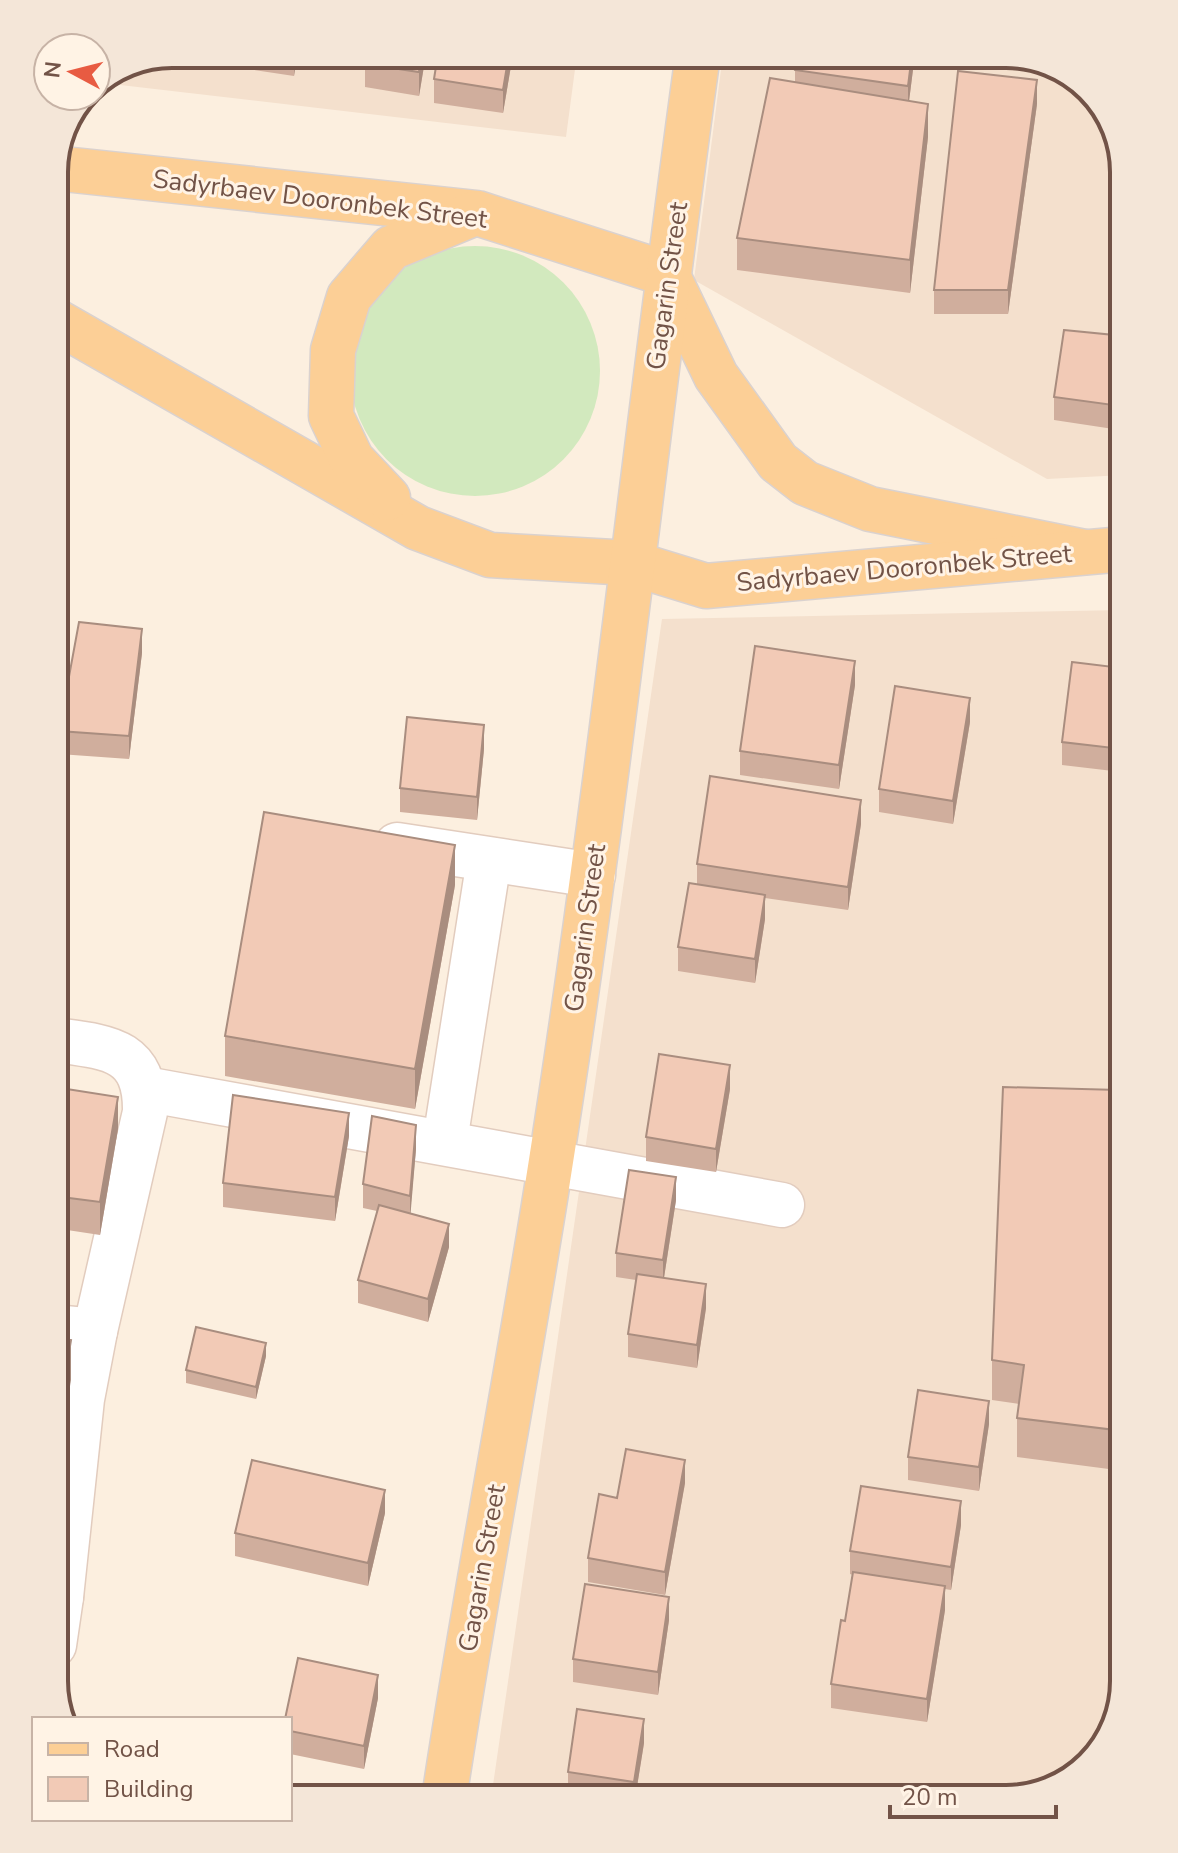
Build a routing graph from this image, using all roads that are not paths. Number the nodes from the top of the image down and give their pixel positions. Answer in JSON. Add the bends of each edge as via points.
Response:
{"nodes":[{"id":1,"x":696,"y":68,"type":"edge"},
{"id":2,"x":68,"y":169,"type":"edge"},
{"id":3,"x":477,"y":213,"type":"junction"},
{"id":4,"x":667,"y":274,"type":"junction"},
{"id":5,"x":68,"y":328,"type":"edge"},
{"id":6,"x":418,"y":528,"type":"junction"},
{"id":7,"x":1104,"y":551,"type":"edge"},
{"id":8,"x":631,"y":563,"type":"junction"},
{"id":9,"x":363,"y":839,"type":"edge"},
{"id":10,"x":489,"y":860,"type":"junction"},
{"id":11,"x":593,"y":875,"type":"junction"},
{"id":12,"x":68,"y":1042,"type":"edge"},
{"id":13,"x":145,"y":1089,"type":"junction"},
{"id":14,"x":445,"y":1141,"type":"junction"},
{"id":15,"x":551,"y":1161,"type":"junction"},
{"id":16,"x":782,"y":1205,"type":"dead end"},
{"id":17,"x":74,"y":1329,"type":"edge"},
{"id":18,"x":68,"y":1510,"type":"edge"},
{"id":19,"x":446,"y":1785,"type":"edge"}],
"edges":[{"from":1,"to":4,"type":"main road","name":"Gagarin Street"},
{"from":2,"to":3,"type":"main road","name":"Sadyrbaev Dooronbek Street"},
{"from":3,"to":4,"type":"main road","name":"Sadyrbaev Dooronbek Street"},
{"from":3,"to":6,"type":"main road","via":[[391,248],[349,297],[333,350],[331,416],[352,460]]},
{"from":4,"to":7,"type":"main road","name":"Sadyrbaev Dooronbek Street","via":[[716,376],[778,462],[805,483],[870,509]]},
{"from":4,"to":8,"type":"main road","name":"Gagarin Street"},
{"from":5,"to":6,"type":"main road","name":"Sadyrbaev Dooronbek Street"},
{"from":6,"to":8,"type":"main road","name":"Sadyrbaev Dooronbek Street","via":[[490,555]]},
{"from":7,"to":8,"type":"main road","name":"Sadyrbaev Dooronbek Street","via":[[706,586]]},
{"from":8,"to":11,"type":"main road","name":"Gagarin Street"},
{"from":9,"to":10,"type":"lane"},
{"from":10,"to":11,"type":"lane"},
{"from":10,"to":14,"type":"lane"},
{"from":11,"to":15,"type":"main road","name":"Gagarin Street"},
{"from":12,"to":13,"type":"lane","via":[[108,1047],[132,1062]]},
{"from":13,"to":14,"type":"lane"},
{"from":13,"to":17,"type":"lane","via":[[145,1112]]},
{"from":14,"to":15,"type":"lane"},
{"from":15,"to":16,"type":"lane"},
{"from":15,"to":19,"type":"main road","name":"Gagarin Street"},
{"from":17,"to":18,"type":"lane","via":[[82,1399]]}]}
